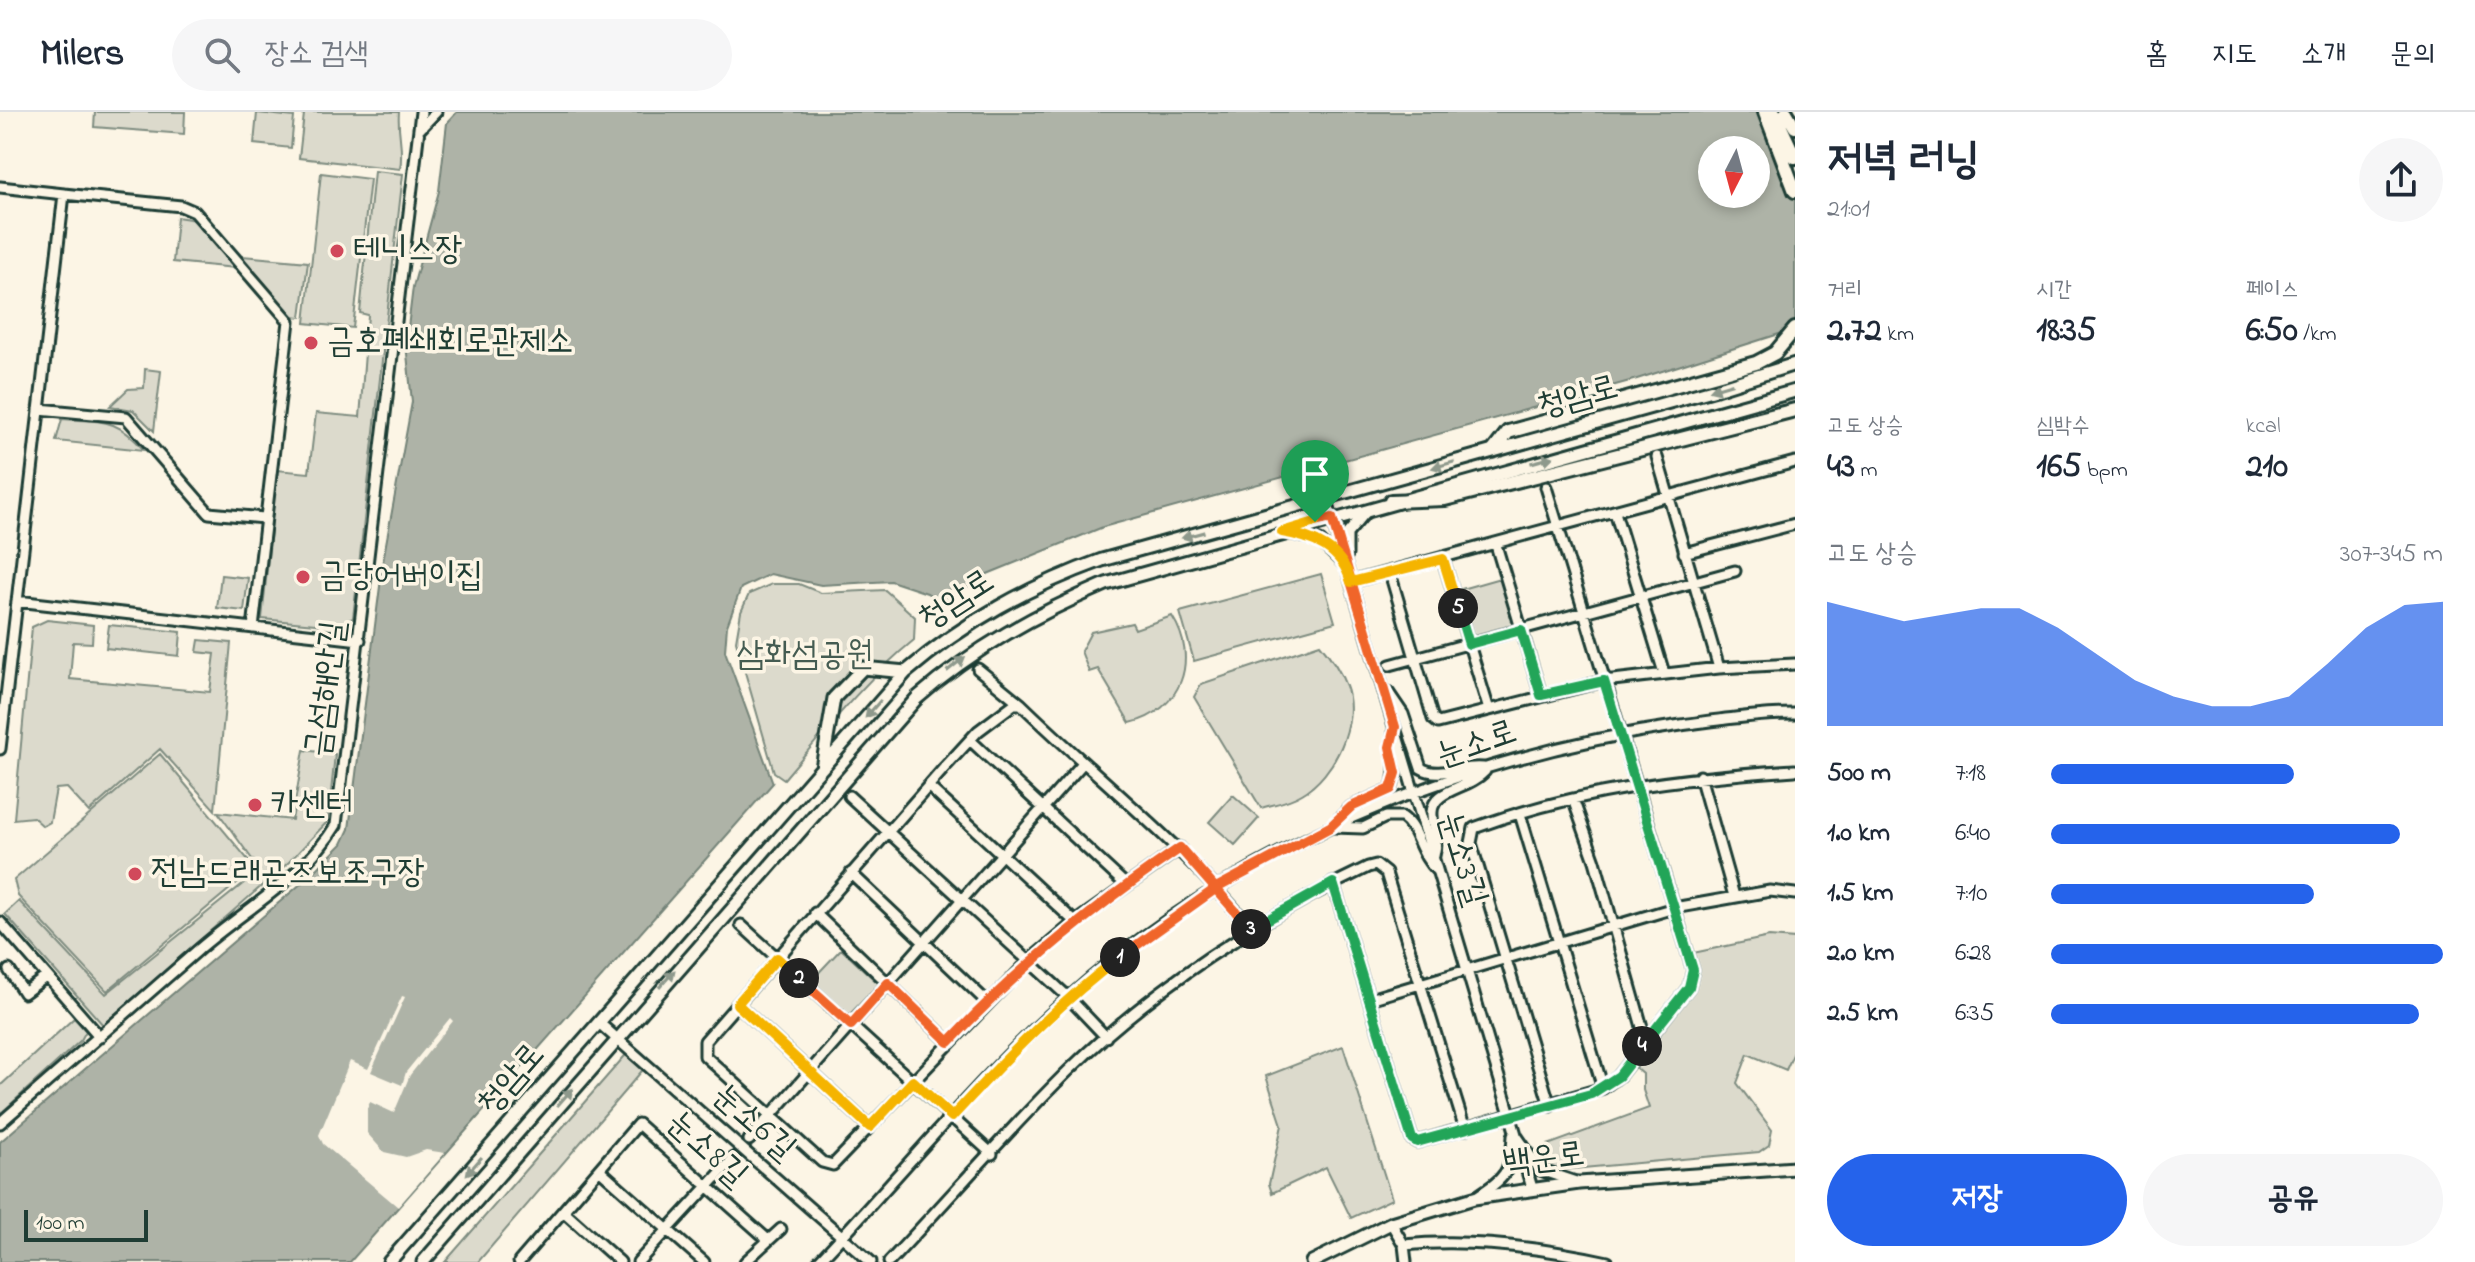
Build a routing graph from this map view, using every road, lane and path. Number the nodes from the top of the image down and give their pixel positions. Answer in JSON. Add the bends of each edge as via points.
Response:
{"nodes":[{"id":1,"x":421,"y":112,"type":"edge"},
{"id":2,"x":436,"y":112,"type":"edge"},
{"id":3,"x":1765,"y":112,"type":"edge"},
{"id":4,"x":1774,"y":112,"type":"edge"},
{"id":5,"x":1786,"y":112,"type":"edge"},
{"id":6,"x":1795,"y":127,"type":"edge"},
{"id":7,"x":419,"y":130,"type":"junction"},
{"id":8,"x":1795,"y":157,"type":"edge"},
{"id":9,"x":0,"y":187,"type":"edge"},
{"id":10,"x":1795,"y":191,"type":"edge"},
{"id":11,"x":64,"y":194,"type":"junction"},
{"id":12,"x":1795,"y":329,"type":"edge"},
{"id":13,"x":1795,"y":364,"type":"edge"},
{"id":14,"x":1795,"y":391,"type":"edge"},
{"id":15,"x":39,"y":409,"type":"junction"},
{"id":16,"x":1795,"y":410,"type":"edge"},
{"id":17,"x":1494,"y":450,"type":"junction"},
{"id":18,"x":1657,"y":457,"type":"dead end"},
{"id":19,"x":1795,"y":462,"type":"edge"},
{"id":20,"x":1546,"y":487,"type":"dead end"},
{"id":21,"x":1668,"y":497,"type":"junction"},
{"id":22,"x":1326,"y":498,"type":"junction"},
{"id":23,"x":1391,"y":501,"type":"junction"},
{"id":24,"x":1372,"y":506,"type":"junction"},
{"id":25,"x":1615,"y":512,"type":"junction"},
{"id":26,"x":264,"y":518,"type":"junction"},
{"id":27,"x":1332,"y":518,"type":"junction"},
{"id":28,"x":1795,"y":524,"type":"edge"},
{"id":29,"x":1556,"y":528,"type":"junction"},
{"id":30,"x":1282,"y":532,"type":"junction"},
{"id":31,"x":1496,"y":545,"type":"junction"},
{"id":32,"x":1684,"y":553,"type":"junction"},
{"id":33,"x":1443,"y":559,"type":"junction"},
{"id":34,"x":1347,"y":566,"type":"junction"},
{"id":35,"x":1735,"y":571,"type":"dead end"},
{"id":36,"x":1390,"y":573,"type":"junction"},
{"id":37,"x":1351,"y":582,"type":"junction"},
{"id":38,"x":1693,"y":583,"type":"junction"},
{"id":39,"x":1641,"y":597,"type":"junction"},
{"id":40,"x":17,"y":601,"type":"junction"},
{"id":41,"x":1583,"y":613,"type":"junction"},
{"id":42,"x":253,"y":628,"type":"junction"},
{"id":43,"x":1521,"y":630,"type":"junction"},
{"id":44,"x":360,"y":640,"type":"junction"},
{"id":45,"x":1469,"y":644,"type":"junction"},
{"id":46,"x":1415,"y":658,"type":"junction"},
{"id":47,"x":1795,"y":664,"type":"edge"},
{"id":48,"x":1390,"y":665,"type":"dead end"},
{"id":49,"x":1719,"y":668,"type":"junction"},
{"id":50,"x":978,"y":669,"type":"dead end"},
{"id":51,"x":906,"y":672,"type":"junction"},
{"id":52,"x":1664,"y":673,"type":"junction"},
{"id":53,"x":1604,"y":681,"type":"junction"},
{"id":54,"x":1381,"y":682,"type":"junction"},
{"id":55,"x":1541,"y":695,"type":"junction"},
{"id":56,"x":1021,"y":704,"type":"junction"},
{"id":57,"x":1489,"y":710,"type":"junction"},
{"id":58,"x":1795,"y":714,"type":"edge"},
{"id":59,"x":1395,"y":727,"type":"junction"},
{"id":60,"x":1,"y":729,"type":"edge"},
{"id":61,"x":1620,"y":734,"type":"junction"},
{"id":62,"x":970,"y":740,"type":"junction"},
{"id":63,"x":0,"y":749,"type":"edge"},
{"id":64,"x":1083,"y":763,"type":"junction"},
{"id":65,"x":822,"y":768,"type":"junction"},
{"id":66,"x":1487,"y":769,"type":"junction"},
{"id":67,"x":1795,"y":770,"type":"edge"},
{"id":68,"x":1700,"y":776,"type":"junction"},
{"id":69,"x":1636,"y":785,"type":"junction"},
{"id":70,"x":928,"y":786,"type":"junction"},
{"id":71,"x":1415,"y":794,"type":"junction"},
{"id":72,"x":849,"y":796,"type":"dead end"},
{"id":73,"x":1573,"y":799,"type":"junction"},
{"id":74,"x":1043,"y":808,"type":"junction"},
{"id":75,"x":1520,"y":814,"type":"junction"},
{"id":76,"x":1330,"y":827,"type":"junction"},
{"id":77,"x":888,"y":831,"type":"junction"},
{"id":78,"x":1180,"y":848,"type":"junction"},
{"id":79,"x":1002,"y":854,"type":"junction"},
{"id":80,"x":1434,"y":858,"type":"junction"},
{"id":81,"x":1438,"y":872,"type":"junction"},
{"id":82,"x":851,"y":873,"type":"junction"},
{"id":83,"x":1333,"y":883,"type":"junction"},
{"id":84,"x":1126,"y":885,"type":"junction"},
{"id":85,"x":1218,"y":887,"type":"junction"},
{"id":86,"x":1795,"y":894,"type":"edge"},
{"id":87,"x":1734,"y":896,"type":"junction"},
{"id":88,"x":962,"y":899,"type":"junction"},
{"id":89,"x":1674,"y":908,"type":"junction"},
{"id":90,"x":815,"y":913,"type":"junction"},
{"id":91,"x":0,"y":922,"type":"edge"},
{"id":92,"x":1075,"y":922,"type":"junction"},
{"id":93,"x":741,"y":925,"type":"dead end"},
{"id":94,"x":1614,"y":925,"type":"junction"},
{"id":95,"x":1252,"y":930,"type":"junction"},
{"id":96,"x":924,"y":942,"type":"junction"},
{"id":97,"x":1560,"y":942,"type":"junction"},
{"id":98,"x":777,"y":958,"type":"junction"},
{"id":99,"x":1508,"y":958,"type":"junction"},
{"id":100,"x":1029,"y":961,"type":"junction"},
{"id":101,"x":9,"y":970,"type":"dead end"},
{"id":102,"x":1467,"y":971,"type":"junction"},
{"id":103,"x":47,"y":976,"type":"junction"},
{"id":104,"x":888,"y":983,"type":"junction"},
{"id":105,"x":1421,"y":985,"type":"junction"},
{"id":106,"x":1068,"y":997,"type":"junction"},
{"id":107,"x":1370,"y":999,"type":"junction"},
{"id":108,"x":987,"y":1002,"type":"junction"},
{"id":109,"x":737,"y":1004,"type":"junction"},
{"id":110,"x":599,"y":1023,"type":"junction"},
{"id":111,"x":851,"y":1025,"type":"junction"},
{"id":112,"x":100,"y":1037,"type":"junction"},
{"id":113,"x":1106,"y":1037,"type":"junction"},
{"id":114,"x":616,"y":1038,"type":"junction"},
{"id":115,"x":1646,"y":1041,"type":"junction"},
{"id":116,"x":949,"y":1042,"type":"junction"},
{"id":117,"x":810,"y":1071,"type":"junction"},
{"id":118,"x":913,"y":1081,"type":"junction"},
{"id":119,"x":1603,"y":1088,"type":"junction"},
{"id":120,"x":1550,"y":1106,"type":"junction"},
{"id":121,"x":771,"y":1116,"type":"junction"},
{"id":122,"x":952,"y":1117,"type":"junction"},
{"id":123,"x":1511,"y":1117,"type":"junction"},
{"id":124,"x":0,"y":1123,"type":"edge"},
{"id":125,"x":870,"y":1127,"type":"junction"},
{"id":126,"x":1465,"y":1129,"type":"junction"},
{"id":127,"x":1516,"y":1135,"type":"junction"},
{"id":128,"x":749,"y":1140,"type":"dead end"},
{"id":129,"x":992,"y":1154,"type":"junction"},
{"id":130,"x":734,"y":1158,"type":"dead end"},
{"id":131,"x":599,"y":1169,"type":"junction"},
{"id":132,"x":1795,"y":1171,"type":"edge"},
{"id":133,"x":1579,"y":1183,"type":"junction"},
{"id":134,"x":708,"y":1186,"type":"junction"},
{"id":135,"x":1532,"y":1188,"type":"junction"},
{"id":136,"x":1474,"y":1198,"type":"junction"},
{"id":137,"x":563,"y":1211,"type":"junction"},
{"id":138,"x":1391,"y":1223,"type":"junction"},
{"id":139,"x":781,"y":1229,"type":"dead end"},
{"id":140,"x":668,"y":1230,"type":"junction"},
{"id":141,"x":842,"y":1236,"type":"junction"},
{"id":142,"x":767,"y":1239,"type":"junction"},
{"id":143,"x":1404,"y":1245,"type":"junction"},
{"id":144,"x":523,"y":1260,"type":"edge"},
{"id":145,"x":389,"y":1262,"type":"edge"},
{"id":146,"x":423,"y":1262,"type":"edge"},
{"id":147,"x":620,"y":1262,"type":"edge"},
{"id":148,"x":638,"y":1262,"type":"edge"},
{"id":149,"x":704,"y":1262,"type":"edge"},
{"id":150,"x":745,"y":1262,"type":"edge"},
{"id":151,"x":818,"y":1262,"type":"edge"},
{"id":152,"x":871,"y":1262,"type":"edge"},
{"id":153,"x":889,"y":1262,"type":"edge"},
{"id":154,"x":1312,"y":1262,"type":"edge"},
{"id":155,"x":1406,"y":1262,"type":"edge"},
{"id":156,"x":1608,"y":1262,"type":"edge"}],
"edges":[{"from":1,"to":7,"type":"street","name":"금섬해안길"},
{"from":2,"to":7,"type":"street"},
{"from":3,"to":10,"type":"highway"},
{"from":4,"to":8,"type":"highway"},
{"from":5,"to":6,"type":"highway"},
{"from":7,"to":44,"type":"street","name":"금섬해안길"},
{"from":9,"to":11,"type":"street"},
{"from":11,"to":15,"type":"street"},
{"from":11,"to":26,"type":"street","via":[[181,206],[195,212],[289,321]]},
{"from":12,"to":17,"type":"highway","via":[[1775,353],[1738,370],[1508,432]]},
{"from":13,"to":17,"type":"main road","name":"청암로","one_way":true},
{"from":23,"to":14,"type":"main road","name":"청암로","one_way":true},
{"from":15,"to":26,"type":"street","via":[[126,417],[209,513]]},
{"from":15,"to":40,"type":"street"},
{"from":16,"to":23,"type":"highway","via":[[1445,499]]},
{"from":17,"to":22,"type":"main road","name":"청암로","one_way":true},
{"from":18,"to":21,"type":"street"},
{"from":19,"to":21,"type":"street"},
{"from":20,"to":29,"type":"street"},
{"from":21,"to":25,"type":"street"},
{"from":21,"to":32,"type":"street"},
{"from":22,"to":27,"type":"street","name":"눈소3길"},
{"from":22,"to":51,"type":"main road","name":"청암로","one_way":true,"via":[[1048,580],[975,618]]},
{"from":23,"to":24,"type":"main road","name":"청암로"},
{"from":24,"to":27,"type":"main road","name":"청암로"},
{"from":24,"to":34,"type":"street","via":[[1347,534]]},
{"from":25,"to":29,"type":"street"},
{"from":25,"to":39,"type":"street"},
{"from":26,"to":42,"type":"street"},
{"from":27,"to":30,"type":"main road","name":"청암로"},
{"from":27,"to":34,"type":"street","name":"눈소3길"},
{"from":28,"to":32,"type":"street"},
{"from":29,"to":31,"type":"street"},
{"from":29,"to":41,"type":"street"},
{"from":30,"to":34,"type":"street","via":[[1320,541]]},
{"from":114,"to":30,"type":"main road","name":"청암로","one_way":true,"via":[[917,698],[961,660],[1106,584]]},
{"from":31,"to":33,"type":"street"},
{"from":31,"to":43,"type":"street"},
{"from":32,"to":38,"type":"street"},
{"from":33,"to":36,"type":"street"},
{"from":33,"to":45,"type":"street"},
{"from":34,"to":37,"type":"street","name":"눈소3길"},
{"from":35,"to":38,"type":"street"},
{"from":36,"to":37,"type":"street"},
{"from":36,"to":46,"type":"street"},
{"from":37,"to":54,"type":"street","name":"눈소3길"},
{"from":38,"to":39,"type":"street"},
{"from":38,"to":49,"type":"street"},
{"from":39,"to":41,"type":"street"},
{"from":39,"to":52,"type":"street"},
{"from":40,"to":42,"type":"street"},
{"from":40,"to":60,"type":"street"},
{"from":41,"to":43,"type":"street"},
{"from":41,"to":53,"type":"street"},
{"from":42,"to":44,"type":"street"},
{"from":43,"to":45,"type":"street"},
{"from":43,"to":55,"type":"street"},
{"from":44,"to":112,"type":"street","name":"금섬해안길","via":[[336,825],[325,844]]},
{"from":45,"to":46,"type":"street"},
{"from":45,"to":57,"type":"street"},
{"from":46,"to":48,"type":"street"},
{"from":46,"to":57,"type":"street","via":[[1438,723]]},
{"from":47,"to":49,"type":"street"},
{"from":49,"to":52,"type":"street"},
{"from":50,"to":56,"type":"street"},
{"from":51,"to":65,"type":"main road","name":"청암로","one_way":true},
{"from":51,"to":65,"type":"main road","via":[[863,668],[834,698]]},
{"from":52,"to":53,"type":"street"},
{"from":53,"to":55,"type":"street"},
{"from":53,"to":61,"type":"street"},
{"from":54,"to":59,"type":"street","name":"눈소3길"},
{"from":54,"to":66,"type":"street","via":[[1403,714],[1421,768],[1435,773],[1467,766]]},
{"from":55,"to":57,"type":"street"},
{"from":56,"to":62,"type":"street","via":[[1003,710]]},
{"from":56,"to":64,"type":"street"},
{"from":58,"to":61,"type":"street","name":"눈소로"},
{"from":59,"to":71,"type":"street","name":"눈소3길"},
{"from":59,"to":76,"type":"street","via":[[1391,789],[1351,807]]},
{"from":60,"to":63,"type":"street"},
{"from":61,"to":66,"type":"street","name":"눈소로","via":[[1551,748]]},
{"from":61,"to":69,"type":"street"},
{"from":62,"to":70,"type":"street"},
{"from":62,"to":74,"type":"street"},
{"from":64,"to":74,"type":"street"},
{"from":64,"to":78,"type":"street"},
{"from":65,"to":110,"type":"main road","name":"청암로"},
{"from":66,"to":71,"type":"street","name":"눈소로"},
{"from":66,"to":80,"type":"street","via":[[1474,783],[1443,793],[1433,804],[1438,837]]},
{"from":67,"to":68,"type":"street"},
{"from":68,"to":69,"type":"street"},
{"from":68,"to":87,"type":"street"},
{"from":69,"to":73,"type":"street"},
{"from":69,"to":89,"type":"street"},
{"from":70,"to":77,"type":"street"},
{"from":70,"to":79,"type":"street"},
{"from":71,"to":76,"type":"street","name":"눈소로"},
{"from":71,"to":80,"type":"street","name":"눈소3길"},
{"from":72,"to":77,"type":"street"},
{"from":73,"to":75,"type":"street"},
{"from":73,"to":94,"type":"street"},
{"from":74,"to":79,"type":"street"},
{"from":74,"to":84,"type":"street"},
{"from":75,"to":97,"type":"street"},
{"from":75,"to":99,"type":"street","via":[[1474,828],[1470,835]]},
{"from":76,"to":81,"type":"street","via":[[1363,828],[1386,817],[1402,817],[1412,827],[1424,859]]},
{"from":76,"to":85,"type":"street","name":"눈소로"},
{"from":77,"to":82,"type":"street"},
{"from":77,"to":88,"type":"street"},
{"from":78,"to":84,"type":"street"},
{"from":78,"to":85,"type":"street"},
{"from":79,"to":88,"type":"street"},
{"from":79,"to":92,"type":"street"},
{"from":80,"to":81,"type":"street","name":"눈소3길"},
{"from":81,"to":102,"type":"street","name":"눈소3길"},
{"from":82,"to":90,"type":"street"},
{"from":82,"to":96,"type":"street"},
{"from":83,"to":95,"type":"street"},
{"from":83,"to":105,"type":"street","via":[[1368,867],[1383,868]]},
{"from":83,"to":107,"type":"street"},
{"from":84,"to":92,"type":"street"},
{"from":85,"to":95,"type":"street"},
{"from":85,"to":106,"type":"street","name":"눈소로"},
{"from":86,"to":87,"type":"street"},
{"from":87,"to":89,"type":"street"},
{"from":88,"to":96,"type":"street"},
{"from":88,"to":100,"type":"street"},
{"from":89,"to":94,"type":"street"},
{"from":89,"to":115,"type":"street","via":[[1692,979]]},
{"from":90,"to":98,"type":"street"},
{"from":90,"to":104,"type":"street"},
{"from":91,"to":103,"type":"street"},
{"from":92,"to":100,"type":"street"},
{"from":93,"to":98,"type":"street"},
{"from":94,"to":97,"type":"street"},
{"from":94,"to":115,"type":"street"},
{"from":95,"to":113,"type":"street"},
{"from":96,"to":104,"type":"street"},
{"from":96,"to":108,"type":"street"},
{"from":97,"to":99,"type":"street"},
{"from":97,"to":119,"type":"street"},
{"from":98,"to":109,"type":"street"},
{"from":98,"to":111,"type":"street"},
{"from":99,"to":102,"type":"street"},
{"from":99,"to":120,"type":"street"},
{"from":100,"to":106,"type":"street"},
{"from":100,"to":108,"type":"street"},
{"from":101,"to":103,"type":"street","via":[[24,993]]},
{"from":102,"to":105,"type":"street"},
{"from":102,"to":123,"type":"street","name":"눈소3길"},
{"from":103,"to":112,"type":"street"},
{"from":104,"to":111,"type":"street"},
{"from":104,"to":116,"type":"street"},
{"from":105,"to":107,"type":"street"},
{"from":105,"to":126,"type":"street"},
{"from":106,"to":113,"type":"street"},
{"from":106,"to":122,"type":"street","name":"눈소로"},
{"from":107,"to":126,"type":"street","via":[[1412,1139],[1423,1142]]},
{"from":108,"to":116,"type":"street"},
{"from":109,"to":117,"type":"street"},
{"from":109,"to":121,"type":"street","via":[[705,1041],[705,1056]]},
{"from":110,"to":114,"type":"street","name":"눈소6길"},
{"from":110,"to":145,"type":"main road","name":"청암로","one_way":true},
{"from":111,"to":117,"type":"street"},
{"from":111,"to":118,"type":"street"},
{"from":112,"to":124,"type":"street","name":"금섬해안길"},
{"from":113,"to":129,"type":"street"},
{"from":114,"to":141,"type":"street","name":"눈소6길"},
{"from":146,"to":114,"type":"main road","name":"청암로","one_way":true},
{"from":115,"to":119,"type":"street"},
{"from":116,"to":118,"type":"street"},
{"from":117,"to":121,"type":"street"},
{"from":117,"to":125,"type":"street"},
{"from":118,"to":122,"type":"street"},
{"from":118,"to":125,"type":"street"},
{"from":119,"to":120,"type":"street"},
{"from":120,"to":123,"type":"street"},
{"from":121,"to":125,"type":"street","via":[[826,1165],[839,1160]]},
{"from":121,"to":128,"type":"street"},
{"from":122,"to":129,"type":"street"},
{"from":122,"to":141,"type":"street","name":"눈소로"},
{"from":123,"to":126,"type":"street"},
{"from":123,"to":127,"type":"street","name":"눈소3길"},
{"from":127,"to":133,"type":"street","via":[[1540,1170]]},
{"from":127,"to":135,"type":"street","name":"눈소3길"},
{"from":127,"to":136,"type":"street","via":[[1509,1170]]},
{"from":129,"to":153,"type":"street"},
{"from":130,"to":134,"type":"street"},
{"from":131,"to":134,"type":"street","name":"눈소8길","via":[[638,1124]]},
{"from":131,"to":137,"type":"street","name":"눈소8길"},
{"from":131,"to":140,"type":"street"},
{"from":132,"to":133,"type":"main road","name":"백운로"},
{"from":133,"to":135,"type":"main road","name":"백운로"},
{"from":134,"to":140,"type":"street"},
{"from":134,"to":142,"type":"street","name":"눈소8길"},
{"from":135,"to":136,"type":"main road","name":"백운로"},
{"from":136,"to":138,"type":"main road","name":"백운로"},
{"from":137,"to":144,"type":"street","name":"눈소8길"},
{"from":137,"to":147,"type":"street"},
{"from":138,"to":143,"type":"street"},
{"from":138,"to":154,"type":"main road","name":"백운로"},
{"from":139,"to":142,"type":"street"},
{"from":140,"to":148,"type":"street"},
{"from":140,"to":149,"type":"street"},
{"from":141,"to":151,"type":"street","name":"눈소로"},
{"from":141,"to":152,"type":"street","name":"눈소6길"},
{"from":142,"to":150,"type":"street"},
{"from":143,"to":155,"type":"street"},
{"from":143,"to":156,"type":"street","via":[[1564,1251]]}]}
